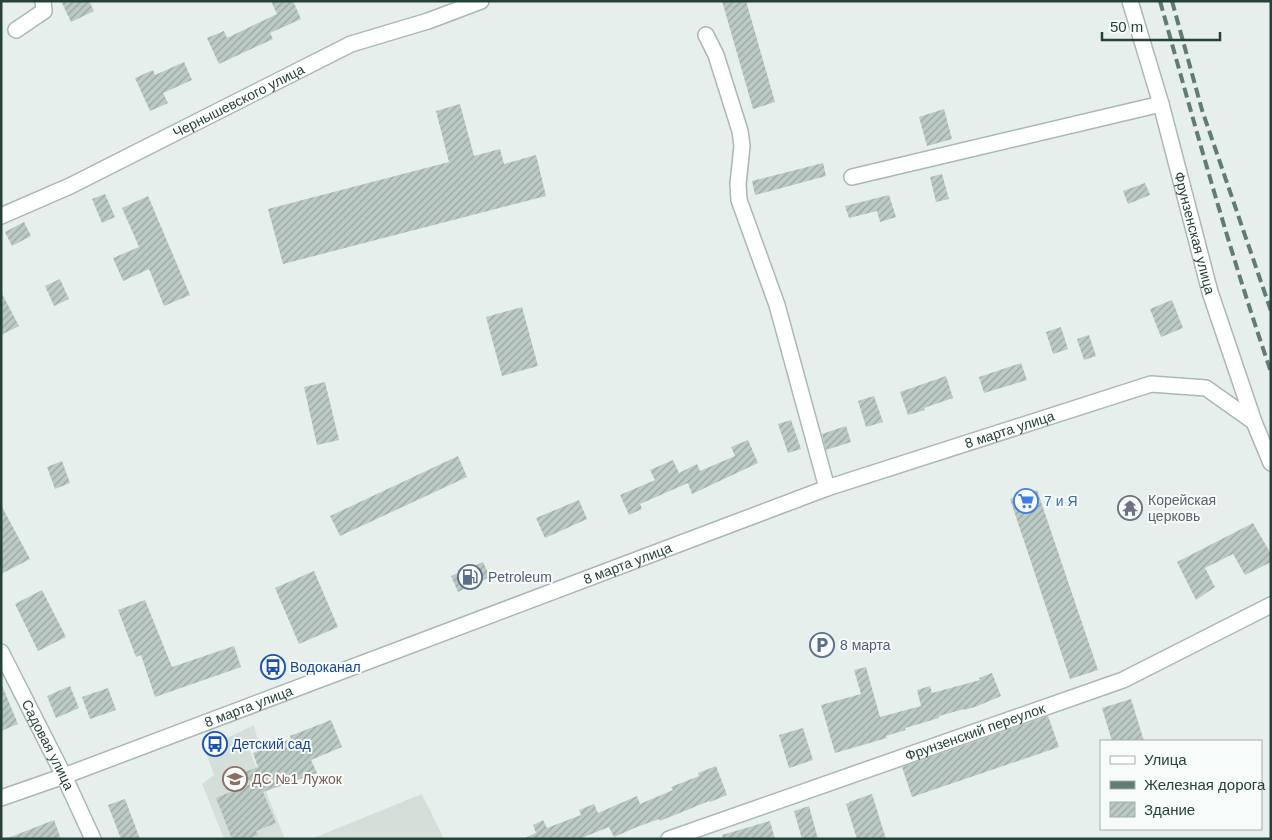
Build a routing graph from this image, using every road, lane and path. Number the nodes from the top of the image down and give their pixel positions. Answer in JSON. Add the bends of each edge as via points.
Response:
{"nodes":[{"id":1,"x":43,"y":1,"type":"edge"},
{"id":2,"x":481,"y":1,"type":"edge"},
{"id":3,"x":1130,"y":1,"type":"edge"},
{"id":4,"x":16,"y":30,"type":"dead end"},
{"id":5,"x":706,"y":35,"type":"dead end"},
{"id":6,"x":1161,"y":104,"type":"junction"},
{"id":7,"x":852,"y":177,"type":"dead end"},
{"id":8,"x":1,"y":216,"type":"edge"},
{"id":9,"x":1254,"y":422,"type":"junction"},
{"id":10,"x":1271,"y":463,"type":"edge"},
{"id":11,"x":827,"y":488,"type":"junction"},
{"id":12,"x":1271,"y":605,"type":"edge"},
{"id":13,"x":1,"y":652,"type":"edge"},
{"id":14,"x":64,"y":776,"type":"junction"},
{"id":15,"x":1,"y":798,"type":"edge"},
{"id":16,"x":93,"y":839,"type":"edge"},
{"id":17,"x":669,"y":839,"type":"edge"}],
"edges":[{"from":1,"to":4,"type":"street","via":[[44,11]]},
{"from":2,"to":8,"type":"street","name":"Чернышевского улица","via":[[351,44],[70,186]]},
{"from":3,"to":6,"type":"street","name":"Фрунзенская улица"},
{"from":5,"to":11,"type":"street","via":[[716,55],[740,132],[739,200],[778,305]]},
{"from":6,"to":7,"type":"street"},
{"from":6,"to":9,"type":"street","name":"Фрунзенская улица","via":[[1210,292]]},
{"from":9,"to":10,"type":"street","name":"Фрунзенская улица"},
{"from":9,"to":11,"type":"street","name":"8 марта улица","via":[[1206,388],[1151,384]]},
{"from":11,"to":14,"type":"street","name":"8 марта улица"},
{"from":12,"to":17,"type":"street","name":"Фрунзенский переулок","via":[[1123,680]]},
{"from":13,"to":14,"type":"street","name":"Садовая улица"},
{"from":14,"to":15,"type":"street","name":"8 марта улица"},
{"from":14,"to":16,"type":"street","name":"Садовая улица"}]}
